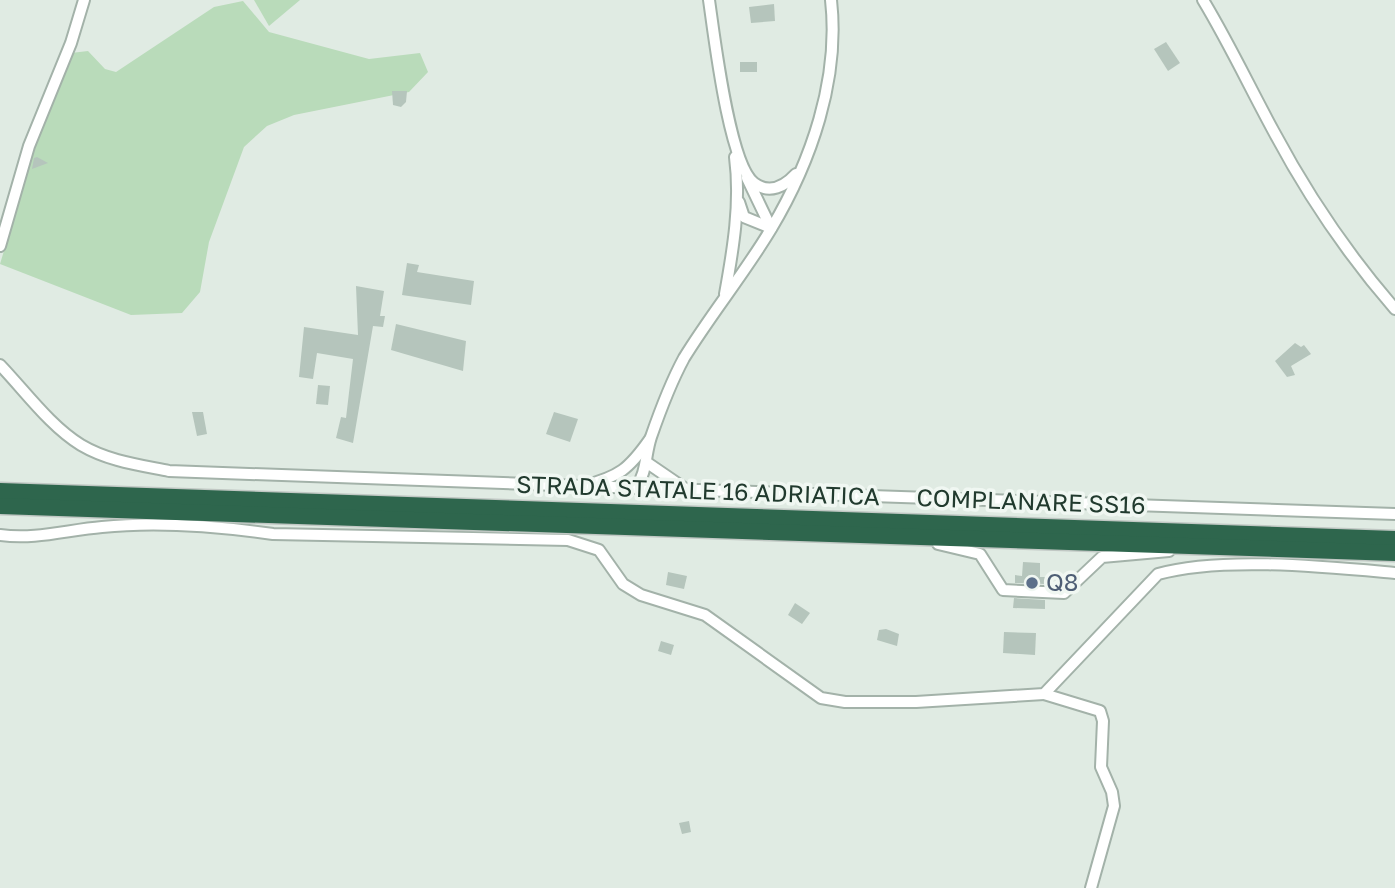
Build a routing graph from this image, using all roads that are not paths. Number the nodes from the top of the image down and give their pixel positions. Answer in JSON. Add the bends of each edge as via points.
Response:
{"nodes":[{"id":1,"x":84,"y":0,"type":"edge"},
{"id":2,"x":709,"y":0,"type":"edge"},
{"id":3,"x":831,"y":0,"type":"edge"},
{"id":4,"x":1203,"y":0,"type":"edge"},
{"id":5,"x":731,"y":127,"type":"junction"},
{"id":6,"x":801,"y":169,"type":"junction"},
{"id":7,"x":745,"y":171,"type":"junction"},
{"id":8,"x":737,"y":191,"type":"junction"},
{"id":9,"x":772,"y":228,"type":"junction"},
{"id":10,"x":0,"y":246,"type":"edge"},
{"id":11,"x":724,"y":297,"type":"junction"},
{"id":12,"x":1395,"y":309,"type":"edge"},
{"id":13,"x":0,"y":365,"type":"edge"},
{"id":14,"x":641,"y":460,"type":"junction"},
{"id":15,"x":583,"y":486,"type":"junction"},
{"id":16,"x":636,"y":488,"type":"junction"},
{"id":17,"x":686,"y":489,"type":"junction"},
{"id":18,"x":0,"y":491,"type":"edge"},
{"id":19,"x":25,"y":499,"type":"junction"},
{"id":20,"x":0,"y":506,"type":"edge"},
{"id":21,"x":1395,"y":514,"type":"edge"},
{"id":22,"x":863,"y":533,"type":"junction"},
{"id":23,"x":0,"y":535,"type":"edge"},
{"id":24,"x":1395,"y":539,"type":"edge"},
{"id":25,"x":1182,"y":544,"type":"junction"},
{"id":26,"x":1395,"y":553,"type":"edge"},
{"id":27,"x":1395,"y":573,"type":"edge"},
{"id":28,"x":1044,"y":694,"type":"junction"},
{"id":29,"x":1091,"y":888,"type":"edge"}],
"edges":[{"from":1,"to":10,"type":"street","via":[[29,146]]},
{"from":2,"to":5,"type":"street"},
{"from":3,"to":6,"type":"street","via":[[831,55],[823,103]]},
{"from":4,"to":12,"type":"street","via":[[1328,222]]},
{"from":5,"to":7,"type":"street"},
{"from":5,"to":8,"type":"street"},
{"from":6,"to":7,"type":"street","via":[[781,187],[770,189],[754,183]]},
{"from":6,"to":9,"type":"street"},
{"from":7,"to":9,"type":"street","via":[[749,188]]},
{"from":8,"to":9,"type":"street","via":[[744,217]]},
{"from":8,"to":11,"type":"street"},
{"from":9,"to":11,"type":"street"},
{"from":11,"to":14,"type":"street","via":[[683,360]]},
{"from":13,"to":15,"type":"street","name":"COMPLANARE SS16","via":[[80,444],[120,461],[169,471]]},
{"from":14,"to":15,"type":"street","via":[[617,475]]},
{"from":14,"to":16,"type":"street","via":[[632,472]]},
{"from":14,"to":17,"type":"street"},
{"from":15,"to":16,"type":"street","name":"COMPLANARE SS16"},
{"from":16,"to":17,"type":"street","name":"COMPLANARE SS16"},
{"from":17,"to":21,"type":"street","name":"COMPLANARE SS16"},
{"from":18,"to":19,"type":"highway","name":"STRADA STATALE 16 ADRIATICA"},
{"from":19,"to":20,"type":"highway","name":"STRADA STATALE 16 ADRIATICA"},
{"from":19,"to":22,"type":"highway","name":"STRADA STATALE 16 ADRIATICA"},
{"from":19,"to":24,"type":"highway","name":"STRADA STATALE 16 ADRIATICA"},
{"from":22,"to":25,"type":"highway","name":"STRADA STATALE 16 ADRIATICA"},
{"from":22,"to":25,"type":"street","via":[[980,554],[1003,590],[1064,593],[1102,557],[1167,552]]},
{"from":23,"to":28,"type":"street","via":[[45,537],[102,527],[161,525],[273,534],[568,540],[599,550],[623,584],[641,595],[705,615],[821,698],[916,702]]},
{"from":25,"to":26,"type":"highway","name":"STRADA STATALE 16 ADRIATICA"},
{"from":27,"to":28,"type":"street","via":[[1214,565],[1158,574]]},
{"from":28,"to":29,"type":"street","via":[[1100,711],[1103,722],[1099,757],[1114,806]]}]}
